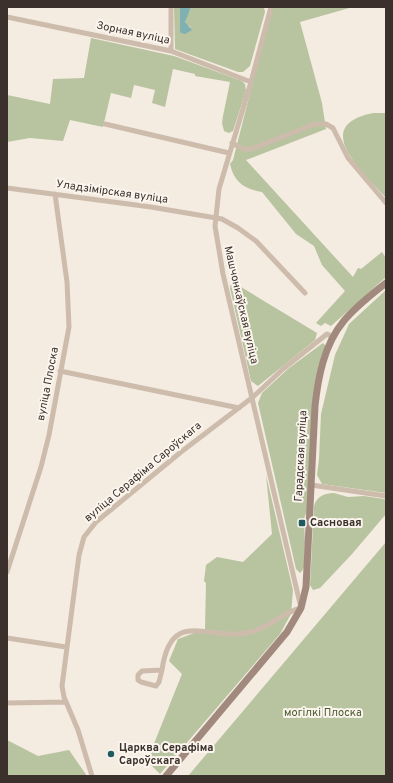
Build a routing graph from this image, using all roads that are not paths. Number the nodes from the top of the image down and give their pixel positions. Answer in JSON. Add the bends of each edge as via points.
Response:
{"nodes":[{"id":1,"x":171,"y":7,"type":"edge"},
{"id":2,"x":271,"y":7,"type":"edge"},
{"id":3,"x":7,"y":17,"type":"edge"},
{"id":4,"x":171,"y":51,"type":"junction"},
{"id":5,"x":251,"y":82,"type":"junction"},
{"id":6,"x":105,"y":124,"type":"dead end"},
{"id":7,"x":232,"y":143,"type":"junction"},
{"id":8,"x":229,"y":153,"type":"junction"},
{"id":9,"x":7,"y":188,"type":"edge"},
{"id":10,"x":55,"y":194,"type":"junction"},
{"id":11,"x":386,"y":203,"type":"edge"},
{"id":12,"x":215,"y":217,"type":"junction"},
{"id":13,"x":386,"y":282,"type":"edge"},
{"id":14,"x":305,"y":293,"type":"dead end"},
{"id":15,"x":333,"y":337,"type":"junction"},
{"id":16,"x":60,"y":371,"type":"junction"},
{"id":17,"x":253,"y":397,"type":"junction"},
{"id":18,"x":239,"y":408,"type":"junction"},
{"id":19,"x":311,"y":485,"type":"junction"},
{"id":20,"x":386,"y":496,"type":"edge"},
{"id":21,"x":7,"y":572,"type":"edge"},
{"id":22,"x":301,"y":608,"type":"junction"},
{"id":23,"x":7,"y":638,"type":"edge"},
{"id":24,"x":66,"y":647,"type":"junction"},
{"id":25,"x":162,"y":670,"type":"junction"},
{"id":26,"x":66,"y":702,"type":"junction"},
{"id":27,"x":7,"y":703,"type":"edge"},
{"id":28,"x":92,"y":776,"type":"edge"},
{"id":29,"x":166,"y":776,"type":"edge"}],
"edges":[{"from":1,"to":4,"type":"street"},
{"from":2,"to":5,"type":"street","name":"Машчонкаўская вуліца"},
{"from":3,"to":4,"type":"street","name":"Зорная вуліца"},
{"from":4,"to":5,"type":"street","name":"Зорная вуліца"},
{"from":5,"to":7,"type":"street","name":"Машчонкаўская вуліца"},
{"from":6,"to":8,"type":"street"},
{"from":7,"to":8,"type":"street","name":"Машчонкаўская вуліца"},
{"from":7,"to":11,"type":"street","via":[[242,149],[251,150],[315,124],[326,124],[333,128],[348,158]]},
{"from":8,"to":12,"type":"street","name":"Машчонкаўская вуліца","via":[[220,184]]},
{"from":9,"to":10,"type":"street","name":"Уладзімірская вуліца"},
{"from":10,"to":12,"type":"street","name":"Уладзімірская вуліца"},
{"from":10,"to":16,"type":"street","name":"вуліца Плоска","via":[[70,311],[69,332]]},
{"from":12,"to":14,"type":"street","name":"Уладзімірская вуліца","via":[[230,222],[247,234]]},
{"from":12,"to":17,"type":"street","name":"Машчонкаўская вуліца","via":[[217,247]]},
{"from":13,"to":15,"type":"main road","name":"Гарадская вуліца","via":[[353,310]]},
{"from":15,"to":17,"type":"street","name":"вуліца Серафіма Сароўскага","via":[[327,334]]},
{"from":15,"to":19,"type":"main road","name":"Гарадская вуліца","via":[[323,363],[316,393]]},
{"from":16,"to":18,"type":"street"},
{"from":16,"to":21,"type":"street","name":"вуліца Плоска","via":[[42,461]]},
{"from":17,"to":18,"type":"street","name":"вуліца Серафіма Сароўскага"},
{"from":17,"to":22,"type":"street","name":"Машчонкаўская вуліца"},
{"from":18,"to":24,"type":"street","name":"вуліца Серафіма Сароўскага","via":[[181,452],[88,531],[80,549]]},
{"from":19,"to":20,"type":"street"},
{"from":19,"to":22,"type":"main road","name":"Гарадская вуліца","via":[[307,576]]},
{"from":22,"to":25,"type":"street","via":[[250,632],[233,634],[184,631],[174,638],[168,647]]},
{"from":22,"to":29,"type":"main road","name":"Гарадская вуліца","via":[[287,632]]},
{"from":23,"to":24,"type":"street"},
{"from":24,"to":26,"type":"street","name":"вуліца Серафіма Сароўскага","via":[[62,686]]},
{"from":25,"to":25,"type":"street","via":[[156,686],[138,680],[138,675],[142,671]]},
{"from":26,"to":27,"type":"street"},
{"from":26,"to":28,"type":"street","name":"вуліца Серафіма Сароўскага"}]}
